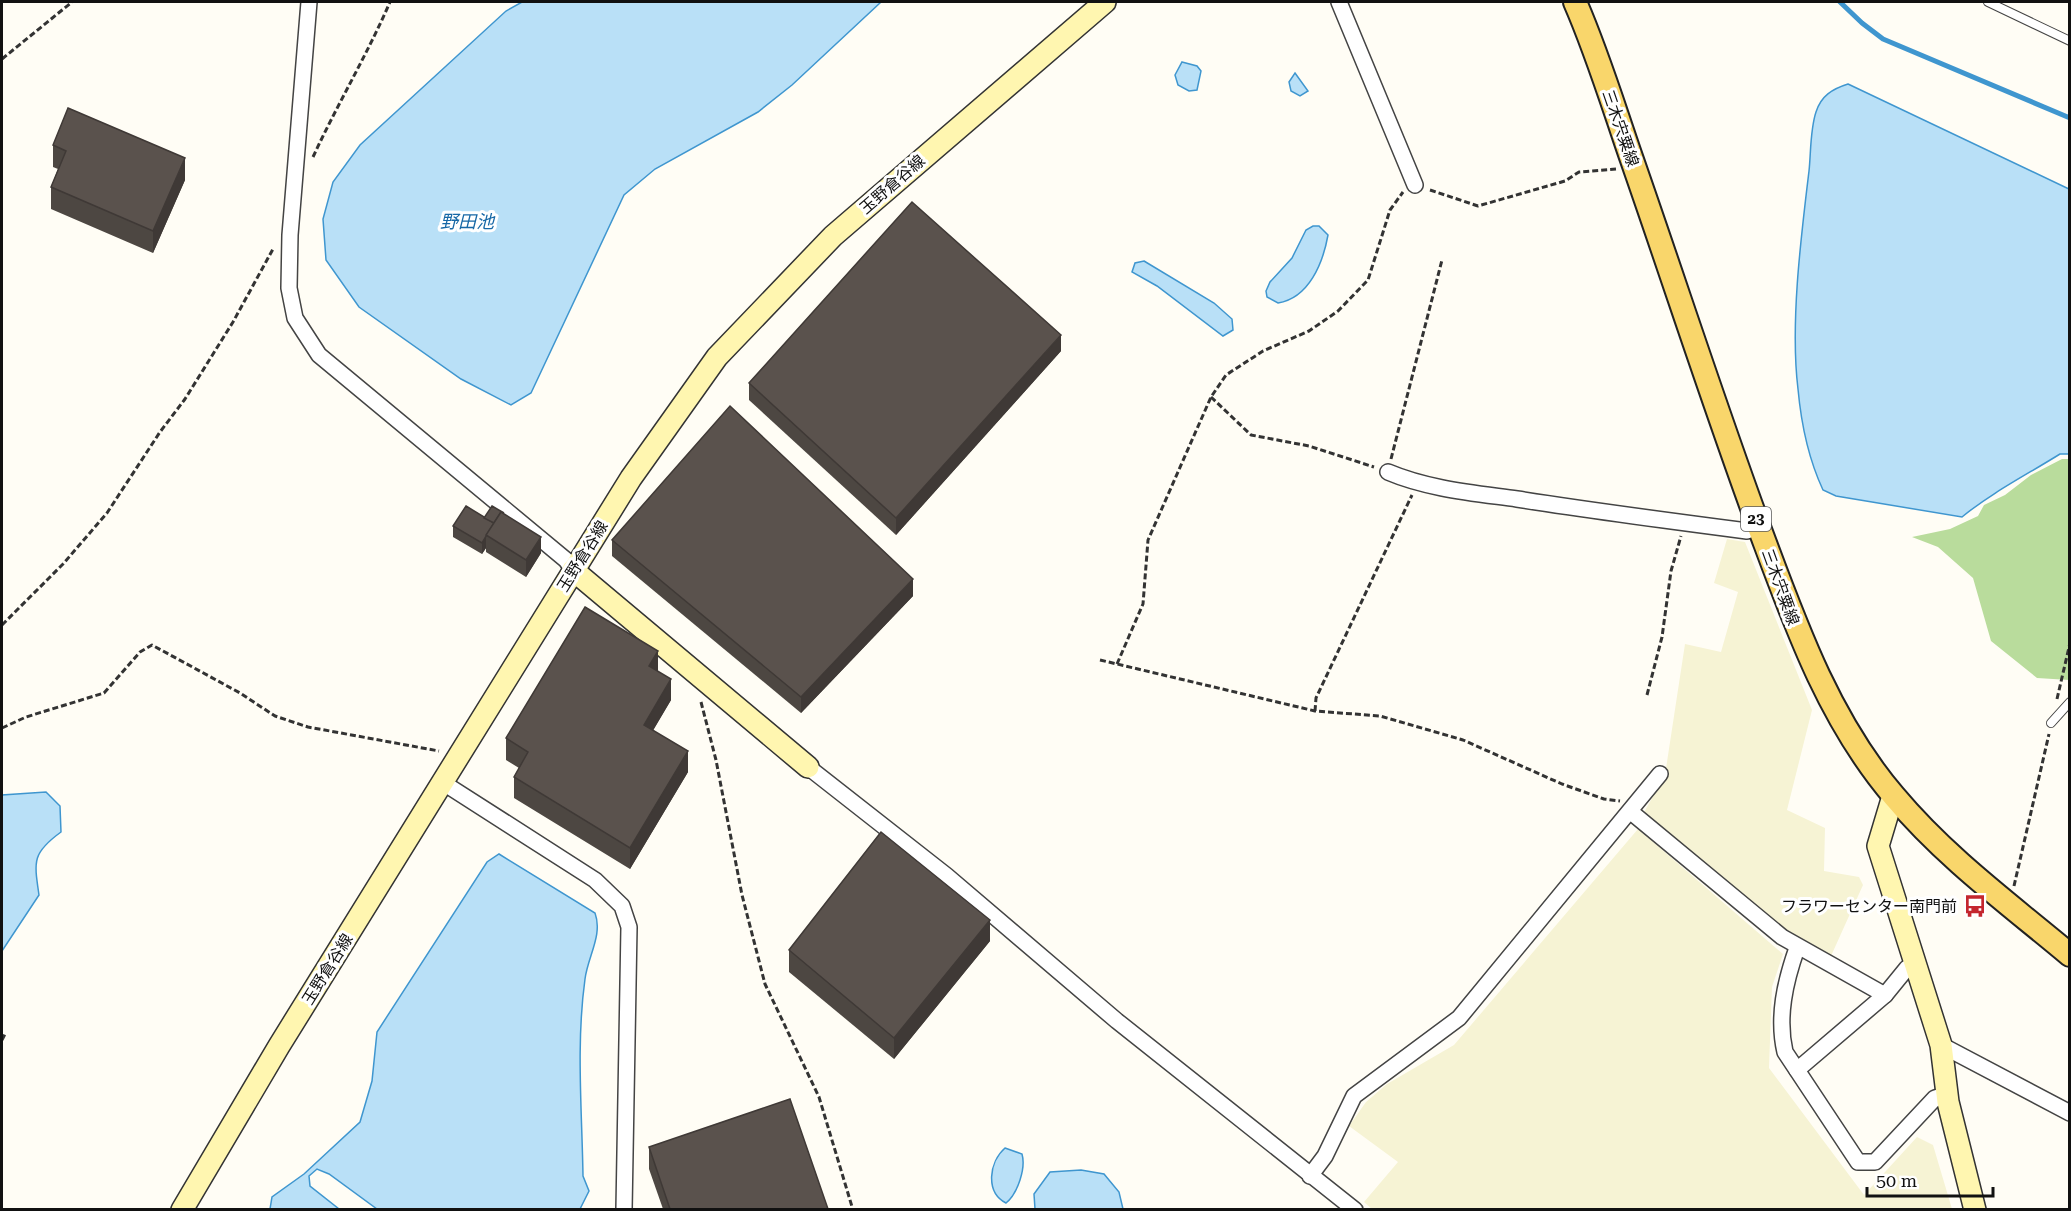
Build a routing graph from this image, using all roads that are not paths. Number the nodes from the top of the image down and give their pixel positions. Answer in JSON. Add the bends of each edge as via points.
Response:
{"nodes":[{"id":1,"x":309,"y":2,"type":"edge"},
{"id":2,"x":1105,"y":2,"type":"edge"},
{"id":3,"x":1338,"y":2,"type":"edge"},
{"id":4,"x":1575,"y":2,"type":"edge"},
{"id":5,"x":1988,"y":2,"type":"edge"},
{"id":6,"x":2070,"y":41,"type":"edge"},
{"id":7,"x":1415,"y":185,"type":"road end"},
{"id":8,"x":1388,"y":472,"type":"road end"},
{"id":9,"x":1759,"y":525,"type":"junction"},
{"id":10,"x":573,"y":570,"type":"junction"},
{"id":11,"x":2070,"y":702,"type":"edge"},
{"id":12,"x":2051,"y":723,"type":"road end"},
{"id":13,"x":808,"y":768,"type":"joint"},
{"id":14,"x":1660,"y":774,"type":"dead end"},
{"id":15,"x":442,"y":782,"type":"junction"},
{"id":16,"x":1893,"y":796,"type":"junction"},
{"id":17,"x":1631,"y":812,"type":"junction"},
{"id":18,"x":1797,"y":948,"type":"junction"},
{"id":19,"x":2070,"y":955,"type":"edge"},
{"id":20,"x":1916,"y":963,"type":"junction"},
{"id":21,"x":1885,"y":995,"type":"junction"},
{"id":22,"x":1941,"y":1045,"type":"junction"},
{"id":23,"x":1797,"y":1070,"type":"junction"},
{"id":24,"x":1947,"y":1094,"type":"junction"},
{"id":25,"x":2070,"y":1113,"type":"edge"},
{"id":26,"x":1310,"y":1176,"type":"junction"},
{"id":27,"x":182,"y":1209,"type":"edge"},
{"id":28,"x":624,"y":1209,"type":"edge"},
{"id":29,"x":1355,"y":1209,"type":"edge"},
{"id":30,"x":1975,"y":1209,"type":"edge"}],
"edges":[{"from":1,"to":10,"type":"street","via":[[290,235],[289,288],[296,318],[319,355],[566,560]]},
{"from":2,"to":10,"type":"main road","name":"玉野倉谷線","via":[[833,236],[752,319],[681,404]]},
{"from":3,"to":7,"type":"street"},
{"from":4,"to":9,"type":"main road","name":"三木宍粟線","number":"23"},
{"from":5,"to":6,"type":"lane"},
{"from":8,"to":9,"type":"street","via":[[1417,482],[1513,499],[1747,531]]},
{"from":9,"to":16,"type":"main road","name":"三木宍粟線","number":"23","via":[[1794,625],[1848,732]]},
{"from":10,"to":13,"type":"main road"},
{"from":10,"to":15,"type":"main road","name":"玉野倉谷線"},
{"from":11,"to":12,"type":"lane"},
{"from":13,"to":26,"type":"street","via":[[947,876],[1117,1021]]},
{"from":14,"to":17,"type":"street"},
{"from":15,"to":27,"type":"main road","name":"玉野倉谷線"},
{"from":15,"to":28,"type":"street","via":[[595,880],[622,906],[629,927]]},
{"from":16,"to":19,"type":"main road","name":"三木宍粟線","number":"23","via":[[1960,866]]},
{"from":16,"to":20,"type":"main road","via":[[1878,846]]},
{"from":17,"to":18,"type":"street"},
{"from":17,"to":26,"type":"street","via":[[1459,1018],[1354,1096],[1325,1156]]},
{"from":18,"to":21,"type":"street"},
{"from":18,"to":23,"type":"street","via":[[1783,999],[1782,1037],[1785,1052]]},
{"from":20,"to":21,"type":"street"},
{"from":20,"to":22,"type":"main road"},
{"from":21,"to":23,"type":"street"},
{"from":22,"to":24,"type":"main road"},
{"from":22,"to":25,"type":"street"},
{"from":23,"to":24,"type":"street","via":[[1858,1162],[1875,1162],[1935,1098]]},
{"from":24,"to":30,"type":"main road"},
{"from":26,"to":29,"type":"street"}]}
